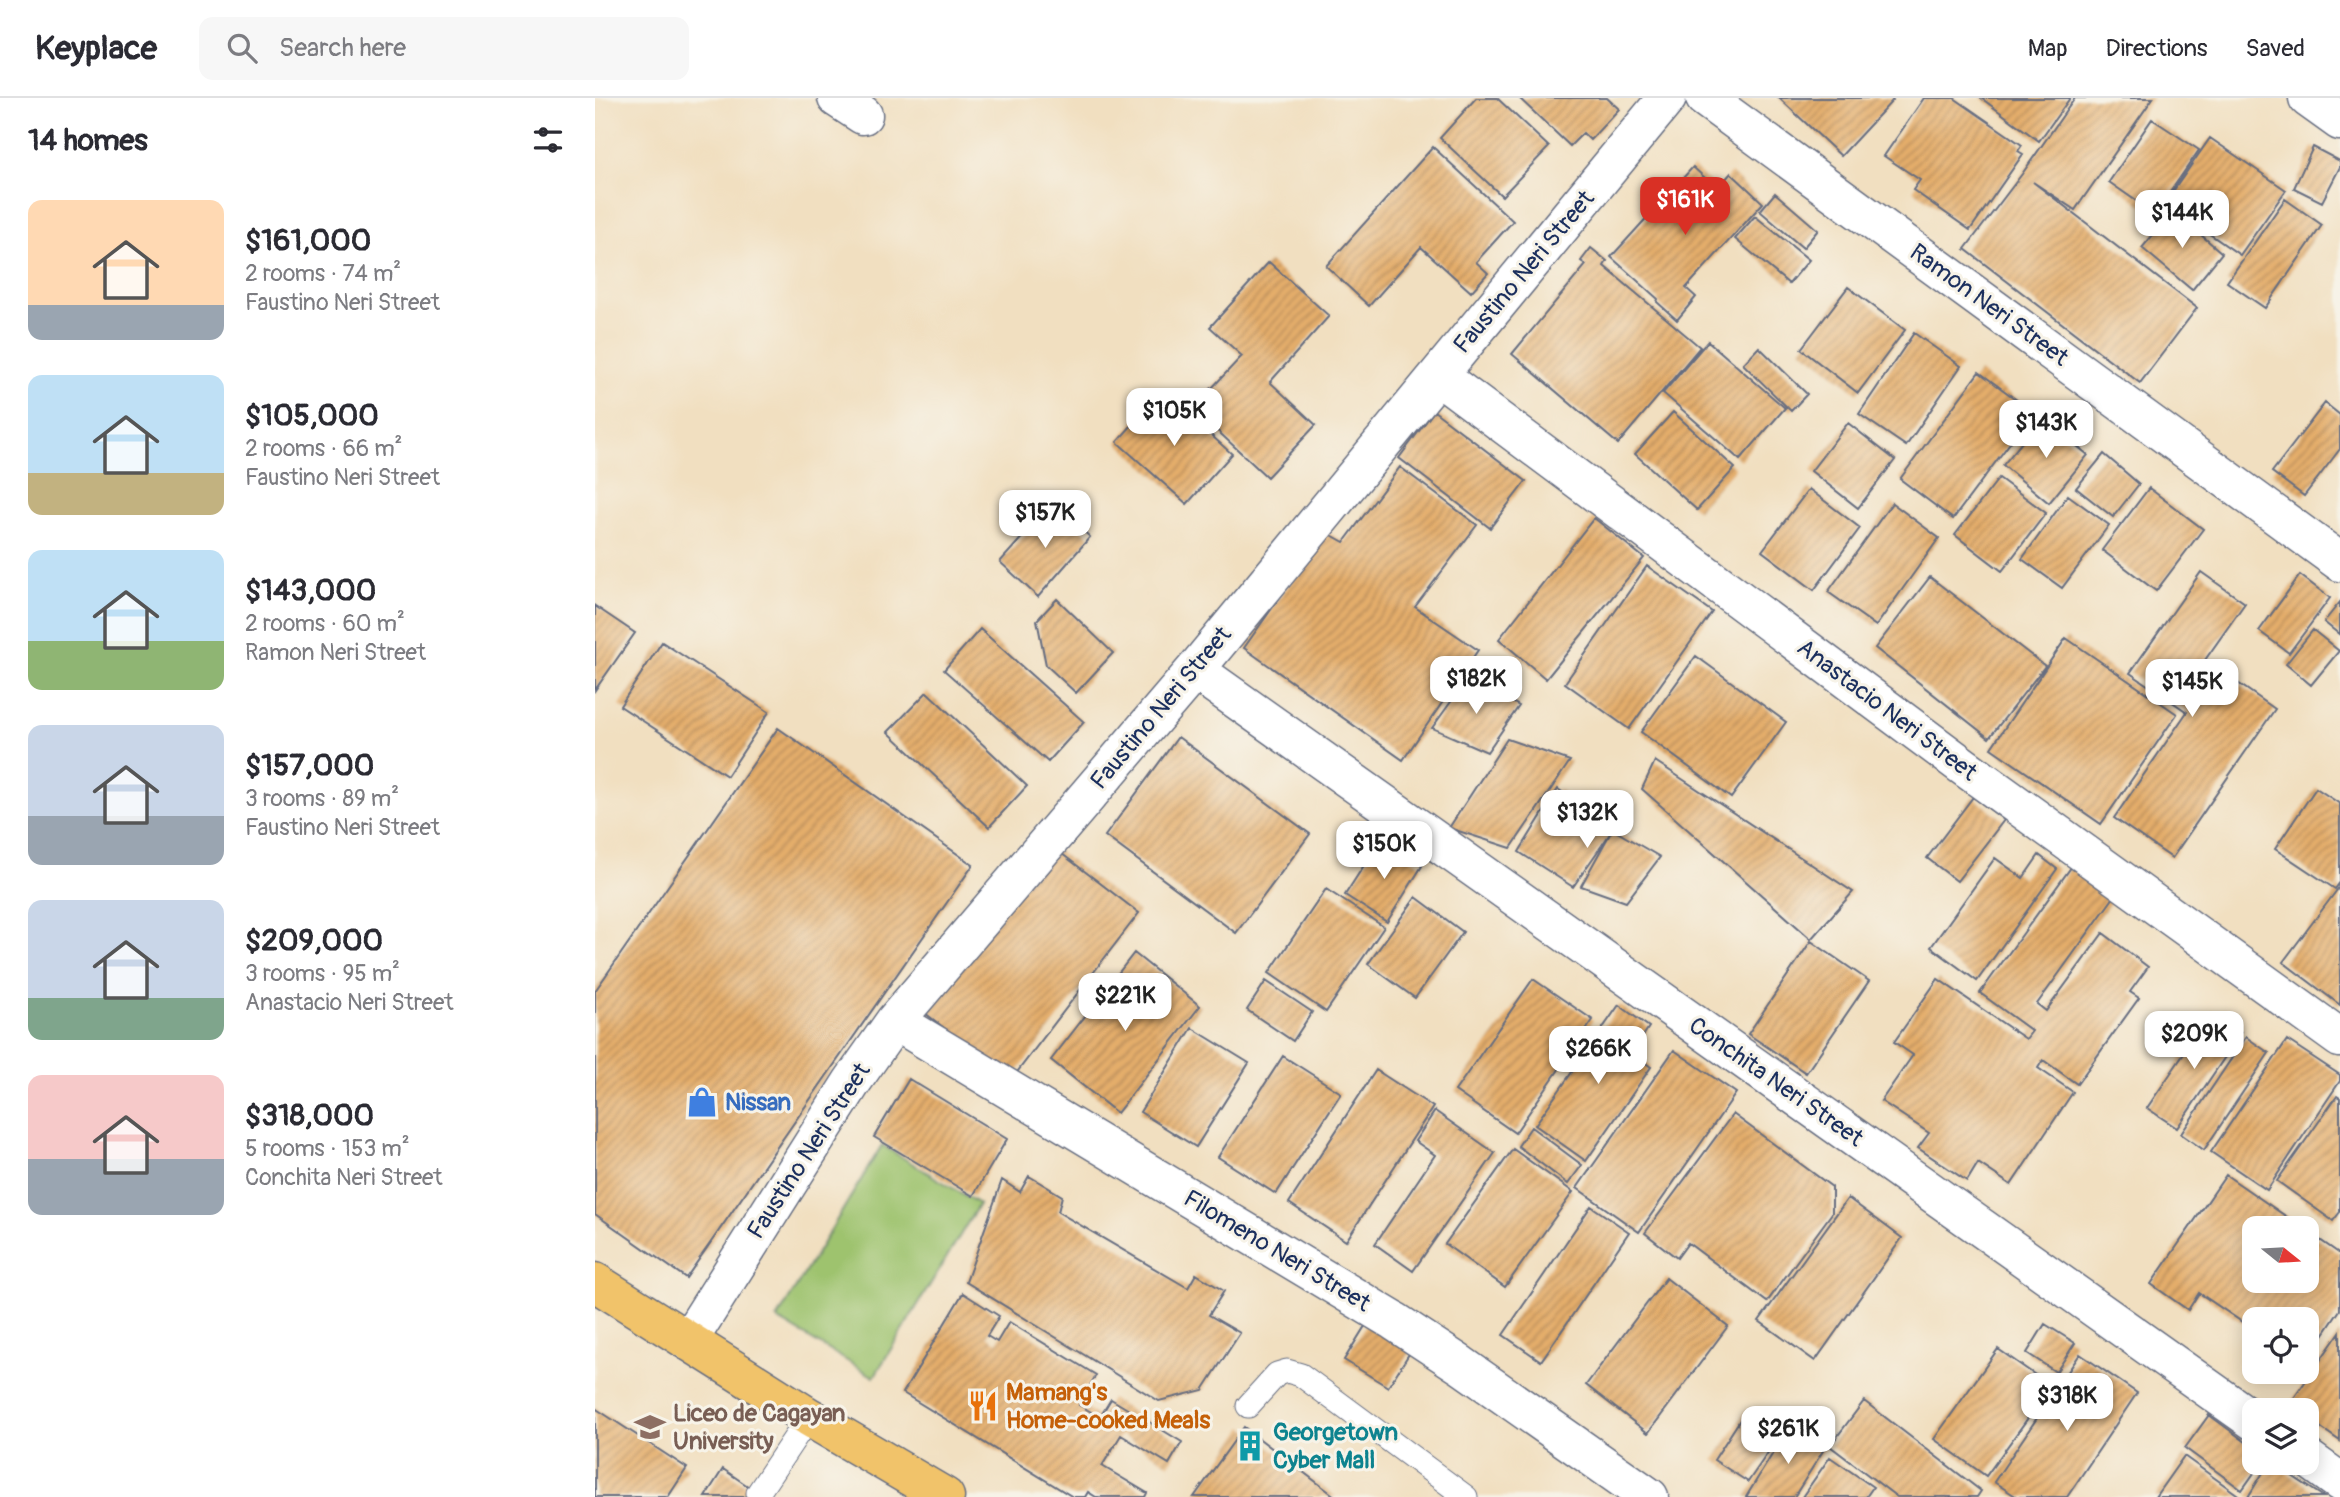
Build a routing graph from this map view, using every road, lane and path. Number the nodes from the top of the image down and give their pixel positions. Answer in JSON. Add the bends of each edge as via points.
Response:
{"nodes":[{"id":1,"x":1668,"y":98,"type":"edge"},
{"id":2,"x":1705,"y":98,"type":"edge"},
{"id":3,"x":2308,"y":98,"type":"edge"},
{"id":4,"x":2340,"y":121,"type":"edge"},
{"id":5,"x":1439,"y":376,"type":"junction"},
{"id":6,"x":2340,"y":562,"type":"edge"},
{"id":7,"x":1195,"y":670,"type":"junction"},
{"id":8,"x":895,"y":1021,"type":"junction"},
{"id":9,"x":2340,"y":1038,"type":"edge"},
{"id":10,"x":595,"y":1282,"type":"edge"},
{"id":11,"x":688,"y":1341,"type":"junction"},
{"id":12,"x":1248,"y":1406,"type":"dead end"},
{"id":13,"x":2242,"y":1412,"type":"edge"},
{"id":14,"x":809,"y":1417,"type":"junction"},
{"id":15,"x":2319,"y":1467,"type":"edge"},
{"id":16,"x":2340,"y":1482,"type":"edge"},
{"id":17,"x":758,"y":1493,"type":"dead end"},
{"id":18,"x":946,"y":1497,"type":"edge"},
{"id":19,"x":1466,"y":1497,"type":"edge"},
{"id":20,"x":1649,"y":1497,"type":"edge"}],
"edges":[{"from":1,"to":5,"type":"street","name":"Faustino Neri Street"},
{"from":2,"to":6,"type":"street","name":"Ramon Neri Street"},
{"from":3,"to":4,"type":"street"},
{"from":5,"to":7,"type":"street","name":"Faustino Neri Street"},
{"from":5,"to":9,"type":"street","name":"Anastacio Neri Street","via":[[1963,766]]},
{"from":7,"to":8,"type":"street","name":"Faustino Neri Street"},
{"from":7,"to":13,"type":"street","name":"Conchita Neri Street"},
{"from":8,"to":11,"type":"street","name":"Faustino Neri Street"},
{"from":8,"to":20,"type":"street","name":"Filomeno Neri Street","via":[[1405,1329]]},
{"from":10,"to":11,"type":"main road"},
{"from":11,"to":14,"type":"main road"},
{"from":12,"to":19,"type":"lane","via":[[1277,1374],[1301,1375]]},
{"from":14,"to":17,"type":"lane"},
{"from":14,"to":18,"type":"main road"},
{"from":15,"to":16,"type":"street"}]}
